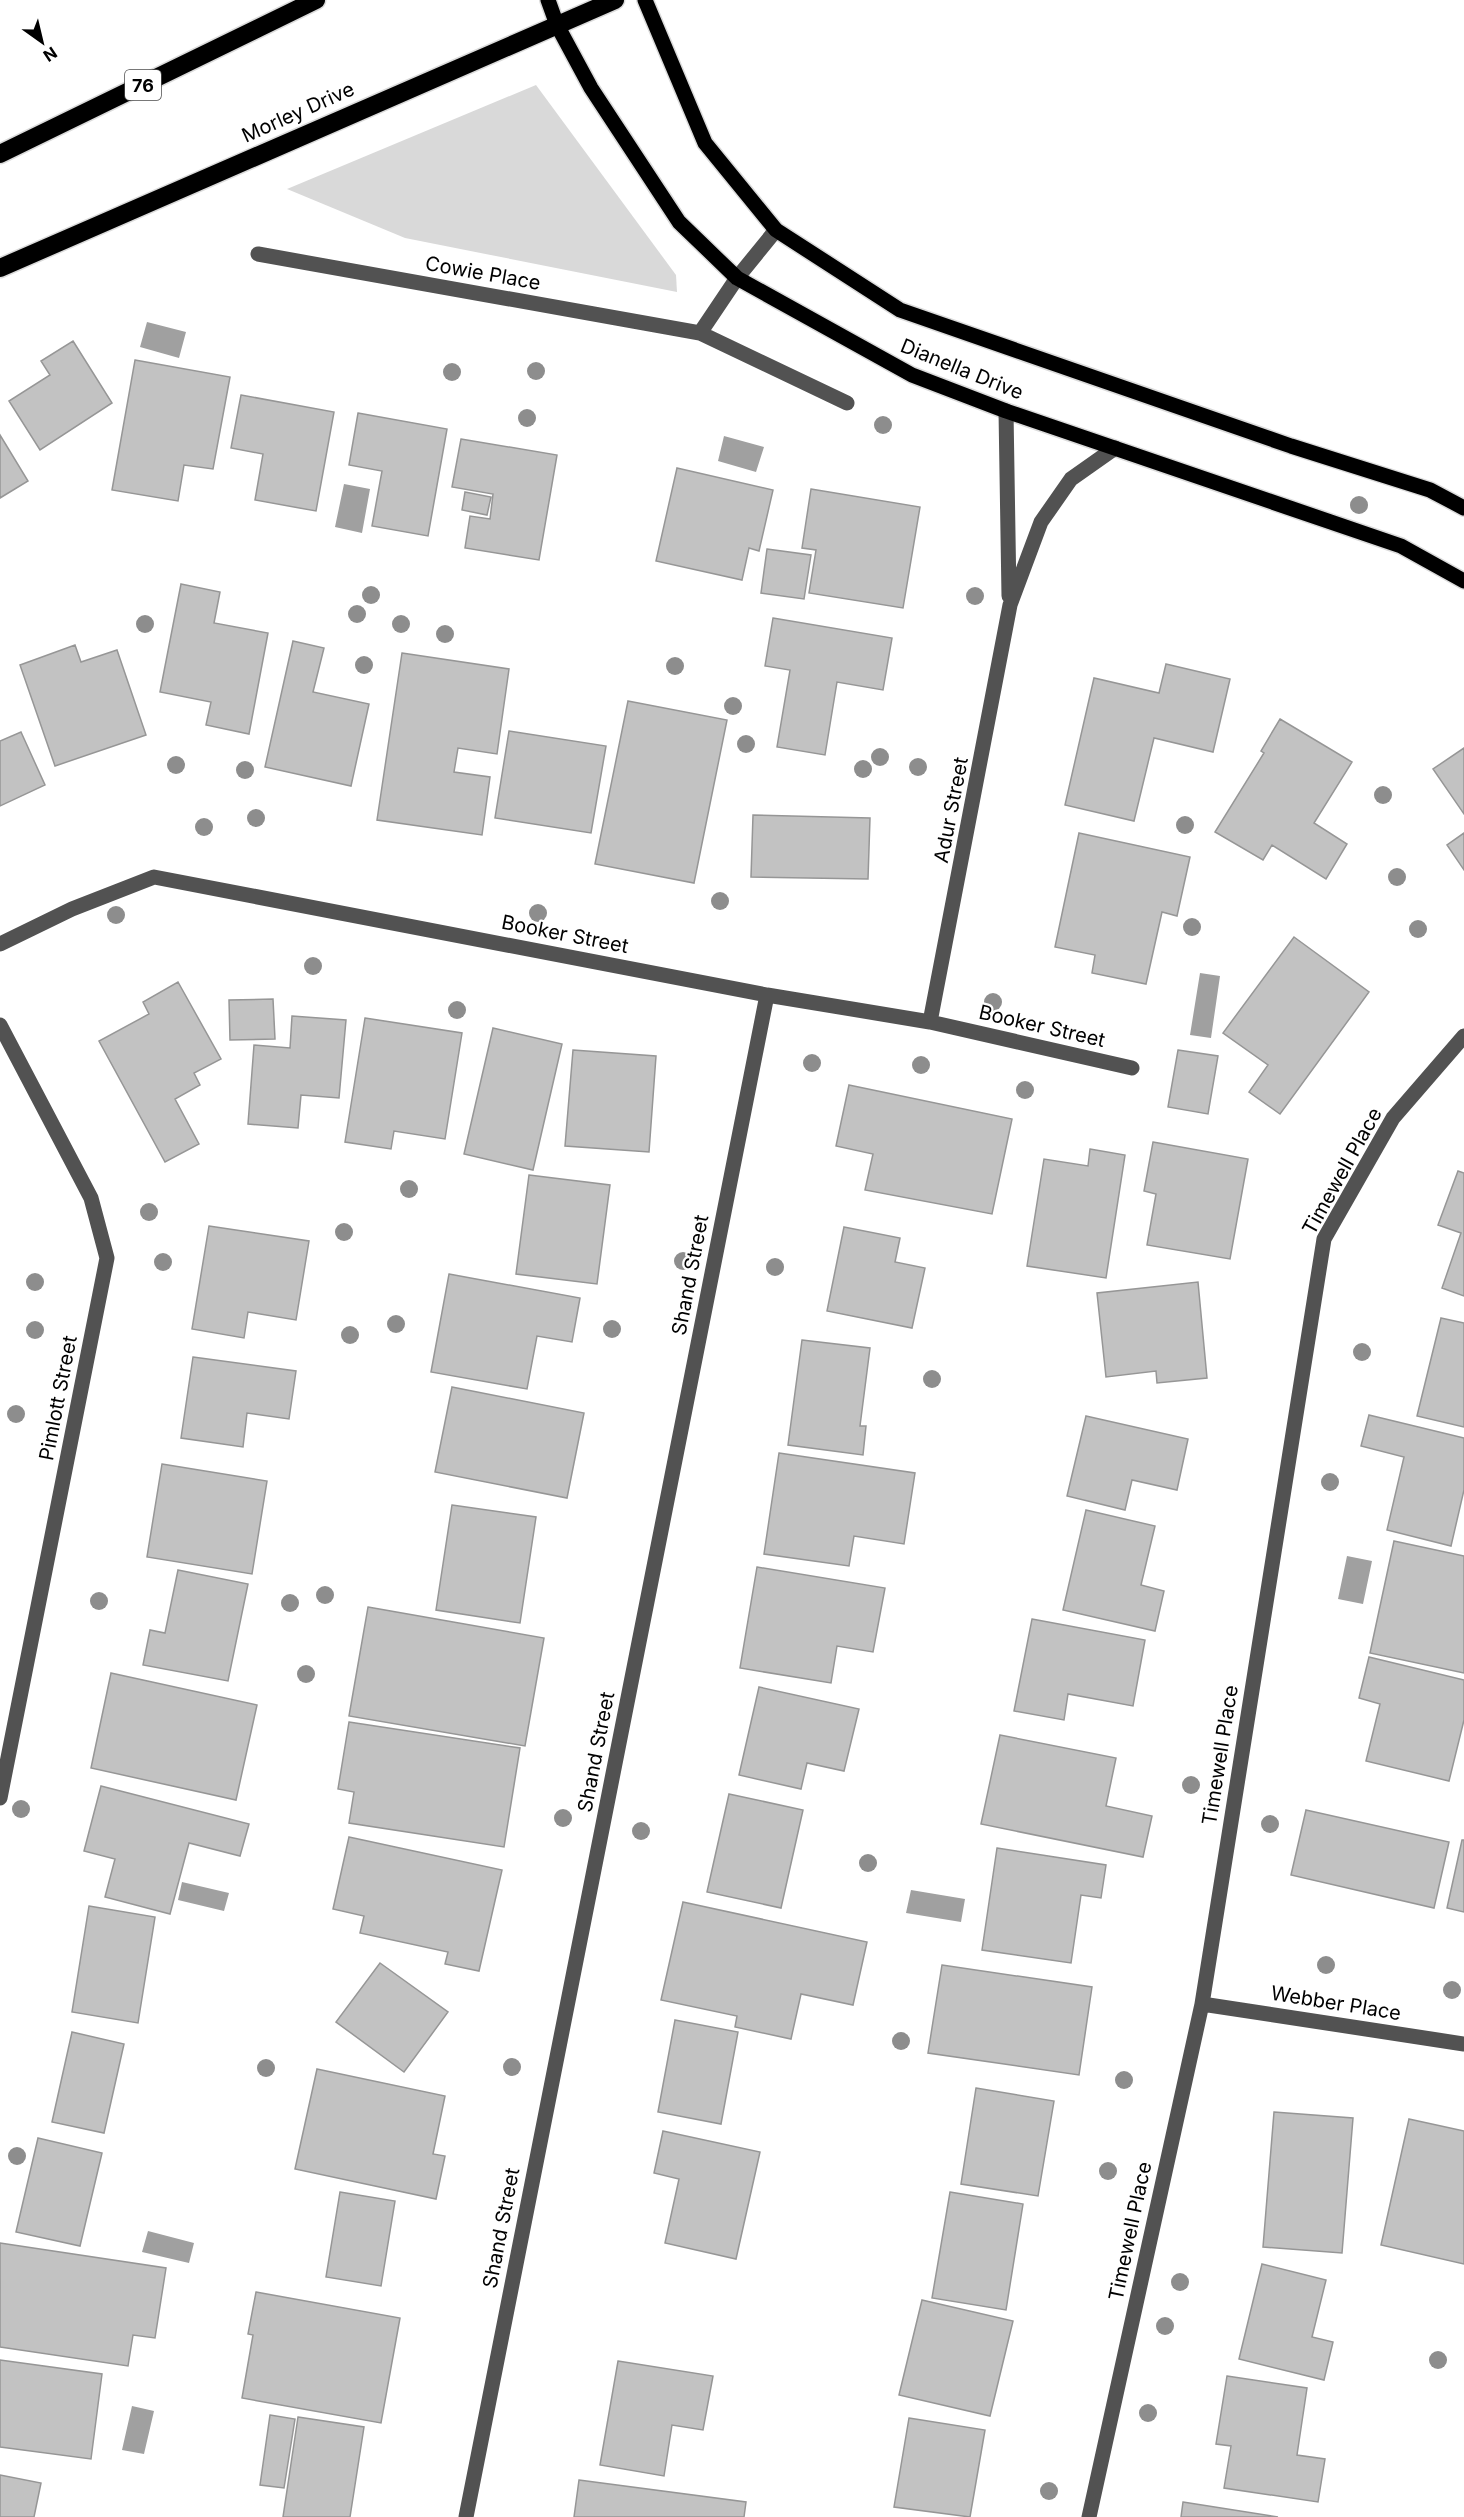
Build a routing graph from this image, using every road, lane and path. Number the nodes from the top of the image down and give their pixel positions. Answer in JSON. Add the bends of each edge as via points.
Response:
{"nodes":[{"id":1,"x":316,"y":0,"type":"edge"},
{"id":2,"x":548,"y":0,"type":"edge"},
{"id":3,"x":615,"y":0,"type":"edge"},
{"id":4,"x":645,"y":0,"type":"edge"},
{"id":5,"x":558,"y":25,"type":"junction"},
{"id":6,"x":0,"y":153,"type":"edge"},
{"id":7,"x":776,"y":230,"type":"junction"},
{"id":8,"x":258,"y":254,"type":"dead end"},
{"id":9,"x":0,"y":268,"type":"edge"},
{"id":10,"x":737,"y":278,"type":"junction"},
{"id":11,"x":700,"y":333,"type":"junction"},
{"id":12,"x":846,"y":404,"type":"dead end"},
{"id":13,"x":1006,"y":411,"type":"junction"},
{"id":14,"x":1115,"y":448,"type":"junction"},
{"id":15,"x":1464,"y":508,"type":"edge"},
{"id":16,"x":1464,"y":581,"type":"edge"},
{"id":17,"x":1010,"y":605,"type":"junction"},
{"id":18,"x":0,"y":944,"type":"edge"},
{"id":19,"x":767,"y":995,"type":"junction"},
{"id":20,"x":930,"y":1022,"type":"junction"},
{"id":21,"x":0,"y":1025,"type":"edge"},
{"id":22,"x":1464,"y":1036,"type":"edge"},
{"id":23,"x":1132,"y":1068,"type":"dead end"},
{"id":24,"x":0,"y":1798,"type":"edge"},
{"id":25,"x":1202,"y":2004,"type":"junction"},
{"id":26,"x":1464,"y":2044,"type":"edge"},
{"id":27,"x":466,"y":2517,"type":"edge"},
{"id":28,"x":1089,"y":2517,"type":"edge"}],
"edges":[{"from":1,"to":6,"type":"highway","number":"76"},
{"from":2,"to":5,"type":"main road","name":"Dianella Drive"},
{"from":3,"to":5,"type":"highway","name":"Morley Drive"},
{"from":4,"to":7,"type":"main road","name":"Dianella Drive","via":[[705,143]]},
{"from":5,"to":9,"type":"highway","name":"Morley Drive"},
{"from":5,"to":10,"type":"main road","name":"Dianella Drive","via":[[609,118],[679,222]]},
{"from":7,"to":10,"type":"street"},
{"from":7,"to":15,"type":"main road","name":"Dianella Drive","via":[[900,310],[1291,446],[1430,489]]},
{"from":8,"to":11,"type":"street","name":"Cowie Place"},
{"from":10,"to":11,"type":"street"},
{"from":10,"to":13,"type":"main road","name":"Dianella Drive","via":[[912,375]]},
{"from":11,"to":12,"type":"street","name":"Cowie Place"},
{"from":13,"to":14,"type":"main road","name":"Dianella Drive"},
{"from":13,"to":17,"type":"street","name":"Adur Street"},
{"from":14,"to":16,"type":"main road","name":"Dianella Drive","via":[[1401,546]]},
{"from":14,"to":17,"type":"street","name":"Adur Street","via":[[1071,479],[1041,522]]},
{"from":17,"to":20,"type":"street","name":"Adur Street"},
{"from":18,"to":19,"type":"street","name":"Booker Street","via":[[72,909],[154,877]]},
{"from":19,"to":20,"type":"street","name":"Booker Street"},
{"from":19,"to":27,"type":"street","name":"Shand Street"},
{"from":20,"to":23,"type":"street","name":"Booker Street"},
{"from":21,"to":24,"type":"street","name":"Pimlott Street","via":[[91,1198],[107,1258]]},
{"from":22,"to":25,"type":"street","name":"Timewell Place","via":[[1393,1118],[1324,1239]]},
{"from":25,"to":26,"type":"street","name":"Webber Place"},
{"from":25,"to":28,"type":"street","name":"Timewell Place"}]}
